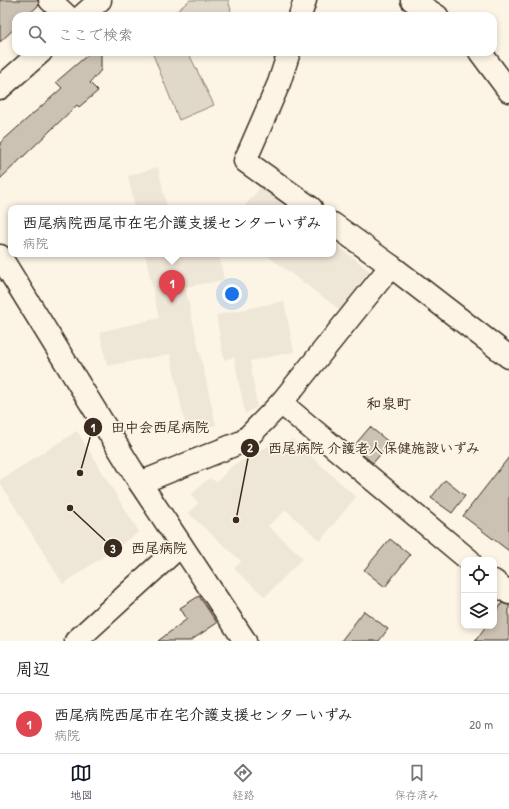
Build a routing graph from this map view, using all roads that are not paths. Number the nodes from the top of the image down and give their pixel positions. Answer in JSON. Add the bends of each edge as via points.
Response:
{"nodes":[{"id":1,"x":50,"y":0,"type":"edge"},
{"id":2,"x":100,"y":0,"type":"edge"},
{"id":3,"x":305,"y":0,"type":"edge"},
{"id":4,"x":412,"y":0,"type":"edge"},
{"id":5,"x":63,"y":12,"type":"edge"},
{"id":6,"x":86,"y":12,"type":"edge"},
{"id":7,"x":301,"y":12,"type":"edge"},
{"id":8,"x":431,"y":12,"type":"edge"},
{"id":9,"x":36,"y":56,"type":"edge"},
{"id":10,"x":288,"y":56,"type":"edge"},
{"id":11,"x":483,"y":56,"type":"edge"},
{"id":12,"x":0,"y":88,"type":"edge"},
{"id":13,"x":509,"y":91,"type":"edge"},
{"id":14,"x":307,"y":205,"type":"edge"},
{"id":15,"x":336,"y":226,"type":"edge"},
{"id":16,"x":0,"y":256,"type":"edge"},
{"id":17,"x":391,"y":266,"type":"junction"},
{"id":18,"x":509,"y":357,"type":"edge"},
{"id":19,"x":281,"y":403,"type":"junction"},
{"id":20,"x":140,"y":483,"type":"junction"},
{"id":21,"x":181,"y":545,"type":"junction"},
{"id":22,"x":465,"y":557,"type":"edge"},
{"id":23,"x":497,"y":584,"type":"edge"},
{"id":24,"x":509,"y":594,"type":"edge"},
{"id":25,"x":76,"y":641,"type":"edge"},
{"id":26,"x":245,"y":641,"type":"edge"}],
"edges":[{"from":1,"to":5,"type":"street"},
{"from":2,"to":6,"type":"street"},
{"from":3,"to":7,"type":"street"},
{"from":4,"to":8,"type":"street"},
{"from":9,"to":12,"type":"street"},
{"from":10,"to":14,"type":"street","via":[[246,161]]},
{"from":11,"to":13,"type":"street"},
{"from":15,"to":17,"type":"street"},
{"from":16,"to":20,"type":"street"},
{"from":17,"to":18,"type":"street"},
{"from":17,"to":19,"type":"street"},
{"from":19,"to":20,"type":"street","via":[[244,441]]},
{"from":19,"to":22,"type":"street"},
{"from":20,"to":21,"type":"street"},
{"from":21,"to":25,"type":"street"},
{"from":21,"to":26,"type":"street"},
{"from":23,"to":24,"type":"street"}]}
